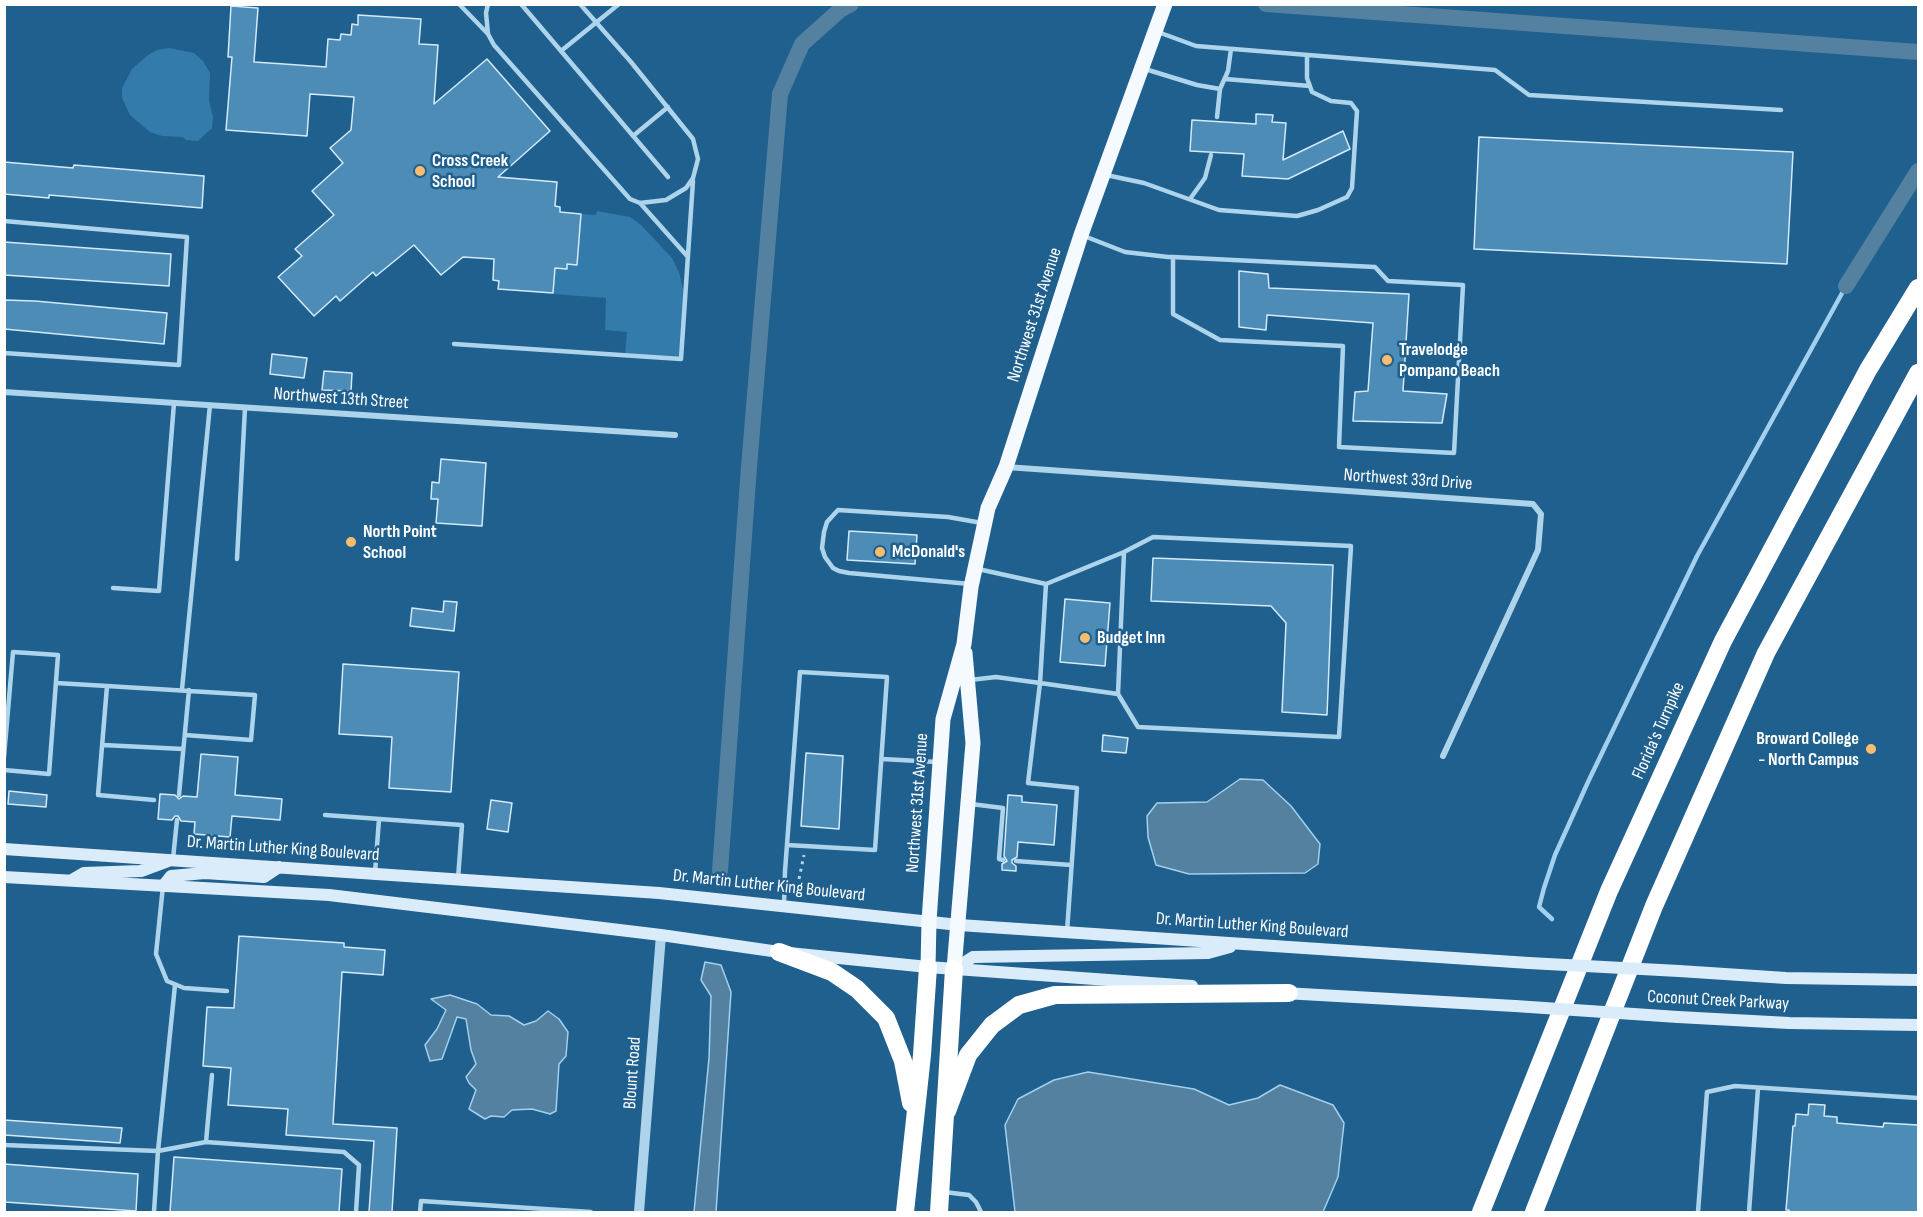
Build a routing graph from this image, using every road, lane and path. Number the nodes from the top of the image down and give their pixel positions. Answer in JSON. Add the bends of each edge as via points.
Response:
{"nodes":[{"id":1,"x":459,"y":4,"type":"edge"},
{"id":2,"x":488,"y":4,"type":"edge"},
{"id":3,"x":521,"y":4,"type":"edge"},
{"id":4,"x":580,"y":4,"type":"edge"},
{"id":5,"x":619,"y":4,"type":"edge"},
{"id":6,"x":1165,"y":4,"type":"edge"},
{"id":7,"x":597,"y":22,"type":"junction"},
{"id":8,"x":1156,"y":31,"type":"junction"},
{"id":9,"x":488,"y":34,"type":"junction"},
{"id":10,"x":1231,"y":49,"type":"junction"},
{"id":11,"x":561,"y":51,"type":"junction"},
{"id":12,"x":1307,"y":55,"type":"junction"},
{"id":13,"x":1142,"y":68,"type":"junction"},
{"id":14,"x":1224,"y":79,"type":"junction"},
{"id":15,"x":1310,"y":86,"type":"junction"},
{"id":16,"x":1220,"y":89,"type":"junction"},
{"id":17,"x":668,"y":107,"type":"junction"},
{"id":18,"x":1781,"y":110,"type":"dead end"},
{"id":19,"x":1217,"y":117,"type":"dead end"},
{"id":20,"x":633,"y":136,"type":"junction"},
{"id":21,"x":1211,"y":155,"type":"dead end"},
{"id":22,"x":1103,"y":174,"type":"junction"},
{"id":23,"x":668,"y":177,"type":"dead end"},
{"id":24,"x":693,"y":178,"type":"junction"},
{"id":25,"x":1190,"y":199,"type":"junction"},
{"id":26,"x":640,"y":203,"type":"junction"},
{"id":27,"x":4,"y":221,"type":"edge"},
{"id":28,"x":1081,"y":235,"type":"junction"},
{"id":29,"x":688,"y":257,"type":"junction"},
{"id":30,"x":1173,"y":257,"type":"junction"},
{"id":31,"x":1918,"y":288,"type":"edge"},
{"id":32,"x":454,"y":344,"type":"dead end"},
{"id":33,"x":4,"y":353,"type":"edge"},
{"id":34,"x":1918,"y":373,"type":"edge"},
{"id":35,"x":4,"y":392,"type":"edge"},
{"id":36,"x":174,"y":403,"type":"junction"},
{"id":37,"x":210,"y":405,"type":"junction"},
{"id":38,"x":245,"y":408,"type":"junction"},
{"id":39,"x":675,"y":435,"type":"dead end"},
{"id":40,"x":1006,"y":467,"type":"junction"},
{"id":41,"x":984,"y":524,"type":"junction"},
{"id":42,"x":1124,"y":552,"type":"junction"},
{"id":43,"x":237,"y":559,"type":"dead end"},
{"id":44,"x":975,"y":568,"type":"junction"},
{"id":45,"x":972,"y":584,"type":"junction"},
{"id":46,"x":1046,"y":584,"type":"junction"},
{"id":47,"x":113,"y":588,"type":"dead end"},
{"id":48,"x":964,"y":644,"type":"junction"},
{"id":49,"x":967,"y":680,"type":"junction"},
{"id":50,"x":56,"y":683,"type":"junction"},
{"id":51,"x":1040,"y":683,"type":"junction"},
{"id":52,"x":107,"y":686,"type":"junction"},
{"id":53,"x":182,"y":689,"type":"junction"},
{"id":54,"x":189,"y":690,"type":"junction"},
{"id":55,"x":1119,"y":694,"type":"junction"},
{"id":56,"x":185,"y":735,"type":"junction"},
{"id":57,"x":103,"y":745,"type":"junction"},
{"id":58,"x":183,"y":749,"type":"junction"},
{"id":59,"x":1443,"y":756,"type":"dead end"},
{"id":60,"x":4,"y":757,"type":"edge"},
{"id":61,"x":882,"y":759,"type":"junction"},
{"id":62,"x":940,"y":762,"type":"junction"},
{"id":63,"x":4,"y":770,"type":"edge"},
{"id":64,"x":179,"y":795,"type":"dead end"},
{"id":65,"x":154,"y":800,"type":"dead end"},
{"id":66,"x":968,"y":804,"type":"junction"},
{"id":67,"x":324,"y":815,"type":"dead end"},
{"id":68,"x":379,"y":819,"type":"junction"},
{"id":69,"x":177,"y":820,"type":"dead end"},
{"id":70,"x":787,"y":845,"type":"junction"},
{"id":71,"x":4,"y":849,"type":"edge"},
{"id":72,"x":804,"y":855,"type":"dead end"},
{"id":73,"x":173,"y":860,"type":"junction"},
{"id":74,"x":1003,"y":860,"type":"dead end"},
{"id":75,"x":1017,"y":861,"type":"dead end"},
{"id":76,"x":1071,"y":865,"type":"junction"},
{"id":77,"x":279,"y":867,"type":"junction"},
{"id":78,"x":375,"y":873,"type":"junction"},
{"id":79,"x":4,"y":877,"type":"edge"},
{"id":80,"x":458,"y":879,"type":"junction"},
{"id":81,"x":799,"y":879,"type":"dead end"},
{"id":82,"x":71,"y":881,"type":"junction"},
{"id":83,"x":163,"y":886,"type":"junction"},
{"id":84,"x":784,"y":905,"type":"junction"},
{"id":85,"x":929,"y":921,"type":"junction"},
{"id":86,"x":959,"y":925,"type":"junction"},
{"id":87,"x":1067,"y":932,"type":"junction"},
{"id":88,"x":661,"y":935,"type":"junction"},
{"id":89,"x":1242,"y":944,"type":"junction"},
{"id":90,"x":779,"y":952,"type":"junction"},
{"id":91,"x":1528,"y":963,"type":"joint"},
{"id":92,"x":928,"y":967,"type":"junction"},
{"id":93,"x":954,"y":969,"type":"junction"},
{"id":94,"x":1918,"y":980,"type":"edge"},
{"id":95,"x":175,"y":985,"type":"junction"},
{"id":96,"x":227,"y":991,"type":"dead end"},
{"id":97,"x":1289,"y":993,"type":"junction"},
{"id":98,"x":1918,"y":1025,"type":"edge"},
{"id":99,"x":212,"y":1075,"type":"dead end"},
{"id":100,"x":1758,"y":1088,"type":"junction"},
{"id":101,"x":1918,"y":1098,"type":"edge"},
{"id":102,"x":947,"y":1111,"type":"junction"},
{"id":103,"x":915,"y":1124,"type":"junction"},
{"id":104,"x":206,"y":1142,"type":"junction"},
{"id":105,"x":4,"y":1145,"type":"edge"},
{"id":106,"x":158,"y":1151,"type":"junction"},
{"id":107,"x":941,"y":1192,"type":"junction"},
{"id":108,"x":153,"y":1212,"type":"edge"},
{"id":109,"x":356,"y":1212,"type":"edge"},
{"id":110,"x":420,"y":1212,"type":"edge"},
{"id":111,"x":591,"y":1212,"type":"edge"},
{"id":112,"x":639,"y":1212,"type":"edge"},
{"id":113,"x":905,"y":1212,"type":"edge"},
{"id":114,"x":939,"y":1212,"type":"edge"},
{"id":115,"x":981,"y":1212,"type":"edge"},
{"id":116,"x":1481,"y":1212,"type":"edge"},
{"id":117,"x":1534,"y":1212,"type":"edge"},
{"id":118,"x":1698,"y":1212,"type":"edge"},
{"id":119,"x":1749,"y":1212,"type":"edge"}],
"edges":[{"from":1,"to":9,"type":"lane"},
{"from":2,"to":9,"type":"lane"},
{"from":3,"to":11,"type":"lane"},
{"from":4,"to":7,"type":"lane"},
{"from":5,"to":7,"type":"lane"},
{"from":6,"to":8,"type":"main road","name":"Northwest 31st Avenue"},
{"from":7,"to":11,"type":"lane"},
{"from":7,"to":17,"type":"lane"},
{"from":8,"to":10,"type":"lane","via":[[1196,46]]},
{"from":8,"to":13,"type":"main road","name":"Northwest 31st Avenue"},
{"from":9,"to":26,"type":"lane","via":[[630,199]]},
{"from":10,"to":12,"type":"lane"},
{"from":10,"to":14,"type":"lane"},
{"from":11,"to":20,"type":"lane"},
{"from":12,"to":15,"type":"lane"},
{"from":12,"to":18,"type":"lane","via":[[1495,70],[1528,95]]},
{"from":13,"to":16,"type":"lane"},
{"from":13,"to":22,"type":"main road","name":"Northwest 31st Avenue"},
{"from":14,"to":15,"type":"lane"},
{"from":14,"to":16,"type":"lane"},
{"from":15,"to":25,"type":"lane","via":[[1312,92],[1330,101],[1351,103],[1358,111],[1352,188],[1347,197],[1297,216],[1219,210]]},
{"from":16,"to":19,"type":"lane"},
{"from":17,"to":20,"type":"lane"},
{"from":17,"to":24,"type":"lane","via":[[693,139],[698,159]]},
{"from":20,"to":23,"type":"lane"},
{"from":21,"to":25,"type":"lane","via":[[1205,178]]},
{"from":22,"to":25,"type":"lane"},
{"from":22,"to":28,"type":"main road","name":"Northwest 31st Avenue"},
{"from":24,"to":26,"type":"lane","via":[[686,188],[666,200]]},
{"from":24,"to":29,"type":"lane"},
{"from":26,"to":29,"type":"lane"},
{"from":27,"to":33,"type":"lane","via":[[187,237],[179,365]]},
{"from":28,"to":30,"type":"lane","via":[[1125,252]]},
{"from":28,"to":40,"type":"main road","name":"Northwest 31st Avenue"},
{"from":29,"to":32,"type":"lane","via":[[681,359]]},
{"from":30,"to":30,"type":"lane","via":[[1374,267],[1388,281],[1463,285],[1454,453],[1339,447],[1343,346],[1220,340],[1173,315]]},
{"from":31,"to":116,"type":"highway","name":"Florida's Turnpike","via":[[1868,370],[1723,641],[1609,891]]},
{"from":34,"to":117,"type":"highway","via":[[1766,653],[1654,906]]},
{"from":35,"to":36,"type":"street","name":"Northwest 13th Street"},
{"from":36,"to":37,"type":"street","name":"Northwest 13th Street"},
{"from":36,"to":47,"type":"lane","via":[[159,591]]},
{"from":37,"to":38,"type":"street","name":"Northwest 13th Street"},
{"from":37,"to":53,"type":"lane"},
{"from":38,"to":39,"type":"street","name":"Northwest 13th Street"},
{"from":38,"to":43,"type":"lane"},
{"from":40,"to":41,"type":"main road","name":"Northwest 31st Avenue"},
{"from":40,"to":59,"type":"street","name":"Northwest 33rd Drive","via":[[1533,504],[1541,514],[1538,550]]},
{"from":41,"to":44,"type":"main road","name":"Northwest 31st Avenue"},
{"from":41,"to":45,"type":"lane","via":[[948,517],[838,510],[824,532],[825,557],[839,571]]},
{"from":42,"to":46,"type":"lane"},
{"from":42,"to":55,"type":"lane"},
{"from":42,"to":55,"type":"lane","via":[[1153,537],[1351,546],[1339,737],[1138,727]]},
{"from":44,"to":45,"type":"main road","name":"Northwest 31st Avenue"},
{"from":44,"to":46,"type":"lane"},
{"from":45,"to":48,"type":"main road","name":"Northwest 31st Avenue"},
{"from":46,"to":51,"type":"lane"},
{"from":48,"to":49,"type":"main road","name":"Northwest 31st Avenue"},
{"from":48,"to":62,"type":"main road","name":"Northwest 31st Avenue","via":[[943,719]]},
{"from":49,"to":51,"type":"lane","via":[[996,677]]},
{"from":49,"to":66,"type":"main road","name":"Northwest 31st Avenue","via":[[973,743]]},
{"from":50,"to":52,"type":"lane"},
{"from":50,"to":60,"type":"lane","via":[[58,655],[13,652]]},
{"from":50,"to":63,"type":"lane","via":[[49,774]]},
{"from":51,"to":55,"type":"lane"},
{"from":51,"to":76,"type":"lane","via":[[1028,783],[1077,788]]},
{"from":52,"to":53,"type":"lane"},
{"from":52,"to":57,"type":"lane"},
{"from":53,"to":54,"type":"lane"},
{"from":54,"to":56,"type":"lane"},
{"from":54,"to":56,"type":"lane","via":[[255,695],[254,718],[251,740]]},
{"from":56,"to":58,"type":"lane"},
{"from":57,"to":58,"type":"lane"},
{"from":57,"to":65,"type":"lane","via":[[98,795]]},
{"from":58,"to":64,"type":"lane"},
{"from":61,"to":62,"type":"lane"},
{"from":61,"to":70,"type":"lane","via":[[875,850]]},
{"from":61,"to":70,"type":"lane","via":[[887,677],[800,672]]},
{"from":62,"to":85,"type":"main road","name":"Northwest 31st Avenue"},
{"from":66,"to":74,"type":"lane","via":[[1003,808],[999,859]]},
{"from":66,"to":86,"type":"main road","name":"Northwest 31st Avenue"},
{"from":67,"to":68,"type":"lane"},
{"from":68,"to":78,"type":"lane"},
{"from":68,"to":80,"type":"lane","via":[[462,825]]},
{"from":69,"to":73,"type":"lane"},
{"from":70,"to":84,"type":"lane"},
{"from":71,"to":73,"type":"main road","name":"Dr. Martin Luther King Boulevard"},
{"from":72,"to":81,"type":"path"},
{"from":73,"to":77,"type":"main road","name":"Dr. Martin Luther King Boulevard"},
{"from":73,"to":82,"type":"main road","via":[[141,871],[84,873]]},
{"from":75,"to":76,"type":"lane"},
{"from":76,"to":87,"type":"lane"},
{"from":77,"to":78,"type":"main road","name":"Dr. Martin Luther King Boulevard"},
{"from":77,"to":83,"type":"main road","via":[[264,877],[205,873],[171,876]]},
{"from":78,"to":80,"type":"main road","name":"Dr. Martin Luther King Boulevard"},
{"from":79,"to":82,"type":"main road"},
{"from":80,"to":84,"type":"main road","name":"Dr. Martin Luther King Boulevard"},
{"from":82,"to":83,"type":"main road"},
{"from":83,"to":88,"type":"main road","via":[[329,896]]},
{"from":83,"to":95,"type":"lane","via":[[156,954],[167,981]]},
{"from":84,"to":85,"type":"main road","name":"Dr. Martin Luther King Boulevard"},
{"from":85,"to":86,"type":"main road","name":"Dr. Martin Luther King Boulevard"},
{"from":85,"to":92,"type":"main road","name":"Northwest 31st Avenue"},
{"from":86,"to":87,"type":"main road","name":"Dr. Martin Luther King Boulevard"},
{"from":86,"to":93,"type":"main road","name":"Northwest 31st Avenue"},
{"from":87,"to":89,"type":"main road","name":"Dr. Martin Luther King Boulevard"},
{"from":88,"to":90,"type":"main road"},
{"from":88,"to":112,"type":"street","name":"Blount Road"},
{"from":89,"to":91,"type":"main road","name":"Dr. Martin Luther King Boulevard"},
{"from":89,"to":93,"type":"main road","via":[[1208,953],[973,957]]},
{"from":90,"to":92,"type":"main road"},
{"from":90,"to":103,"type":"highway","via":[[832,972],[857,988],[886,1018],[903,1061]]},
{"from":91,"to":94,"type":"main road","name":"Coconut Creek Parkway","bridge":true,"via":[[1786,978]]},
{"from":92,"to":93,"type":"main road"},
{"from":92,"to":103,"type":"highway"},
{"from":93,"to":97,"type":"main road"},
{"from":93,"to":102,"type":"highway"},
{"from":95,"to":96,"type":"lane"},
{"from":95,"to":106,"type":"lane"},
{"from":97,"to":98,"type":"main road","name":"Coconut Creek Parkway","bridge":true,"via":[[1789,1023]]},
{"from":97,"to":102,"type":"highway","via":[[1055,995],[1019,1005],[992,1025],[968,1055]]},
{"from":99,"to":104,"type":"lane"},
{"from":100,"to":101,"type":"lane"},
{"from":100,"to":118,"type":"lane","via":[[1735,1086],[1707,1092]]},
{"from":100,"to":119,"type":"lane"},
{"from":102,"to":107,"type":"highway"},
{"from":103,"to":113,"type":"highway"},
{"from":104,"to":106,"type":"lane"},
{"from":104,"to":109,"type":"lane","via":[[344,1152],[359,1165]]},
{"from":105,"to":106,"type":"lane"},
{"from":106,"to":108,"type":"lane"},
{"from":107,"to":114,"type":"highway"},
{"from":107,"to":115,"type":"lane","via":[[969,1195]]},
{"from":110,"to":111,"type":"lane","via":[[421,1201]]}]}
